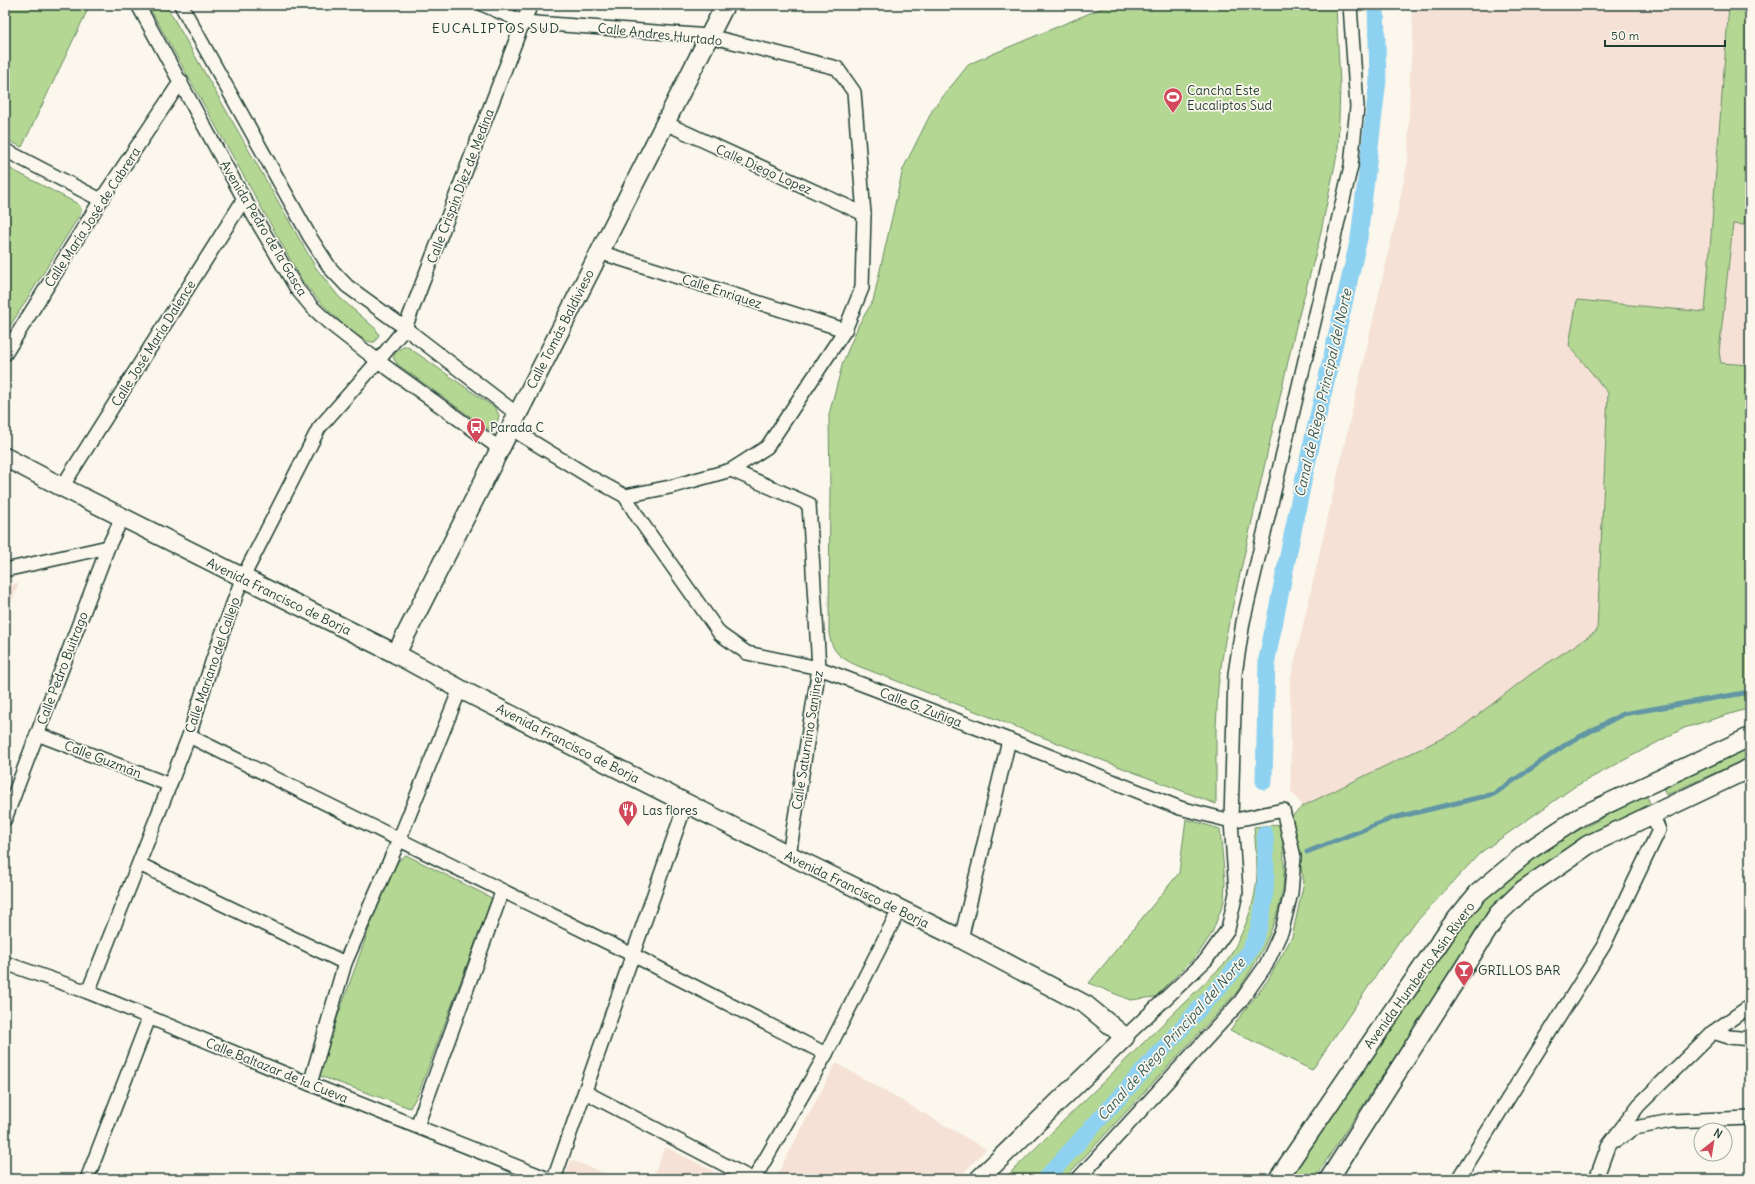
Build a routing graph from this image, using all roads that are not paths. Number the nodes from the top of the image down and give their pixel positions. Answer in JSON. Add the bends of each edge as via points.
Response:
{"nodes":[{"id":1,"x":138,"y":5,"type":"edge"},
{"id":2,"x":181,"y":5,"type":"edge"},
{"id":3,"x":484,"y":5,"type":"edge"},
{"id":4,"x":532,"y":5,"type":"edge"},
{"id":5,"x":725,"y":5,"type":"edge"},
{"id":6,"x":1350,"y":5,"type":"edge"},
{"id":7,"x":524,"y":22,"type":"junction"},
{"id":8,"x":709,"y":36,"type":"junction"},
{"id":9,"x":181,"y":81,"type":"junction"},
{"id":10,"x":665,"y":123,"type":"junction"},
{"id":11,"x":5,"y":150,"type":"edge"},
{"id":12,"x":244,"y":199,"type":"junction"},
{"id":13,"x":101,"y":200,"type":"junction"},
{"id":14,"x":864,"y":214,"type":"junction"},
{"id":15,"x":599,"y":252,"type":"junction"},
{"id":16,"x":405,"y":328,"type":"junction"},
{"id":17,"x":845,"y":330,"type":"junction"},
{"id":18,"x":5,"y":354,"type":"edge"},
{"id":19,"x":378,"y":361,"type":"junction"},
{"id":20,"x":513,"y":421,"type":"junction"},
{"id":21,"x":499,"y":448,"type":"junction"},
{"id":22,"x":5,"y":457,"type":"edge"},
{"id":23,"x":732,"y":470,"type":"junction"},
{"id":24,"x":62,"y":488,"type":"junction"},
{"id":25,"x":625,"y":496,"type":"junction"},
{"id":26,"x":122,"y":518,"type":"junction"},
{"id":27,"x":108,"y":547,"type":"junction"},
{"id":28,"x":5,"y":570,"type":"edge"},
{"id":29,"x":242,"y":578,"type":"junction"},
{"id":30,"x":396,"y":654,"type":"junction"},
{"id":31,"x":819,"y":668,"type":"junction"},
{"id":32,"x":460,"y":689,"type":"junction"},
{"id":33,"x":37,"y":734,"type":"junction"},
{"id":34,"x":189,"y":736,"type":"junction"},
{"id":35,"x":1750,"y":737,"type":"edge"},
{"id":36,"x":1009,"y":740,"type":"junction"},
{"id":37,"x":1750,"y":768,"type":"edge"},
{"id":38,"x":1652,"y":784,"type":"junction"},
{"id":39,"x":170,"y":785,"type":"junction"},
{"id":40,"x":686,"y":803,"type":"junction"},
{"id":41,"x":1658,"y":811,"type":"junction"},
{"id":42,"x":6,"y":814,"type":"edge"},
{"id":43,"x":1231,"y":821,"type":"junction"},
{"id":44,"x":399,"y":840,"type":"junction"},
{"id":45,"x":789,"y":855,"type":"junction"},
{"id":46,"x":139,"y":864,"type":"junction"},
{"id":47,"x":502,"y":892,"type":"junction"},
{"id":48,"x":899,"y":910,"type":"junction"},
{"id":49,"x":961,"y":939,"type":"junction"},
{"id":50,"x":634,"y":955,"type":"junction"},
{"id":51,"x":5,"y":963,"type":"edge"},
{"id":52,"x":345,"y":963,"type":"junction"},
{"id":53,"x":88,"y":992,"type":"junction"},
{"id":54,"x":1750,"y":1006,"type":"edge"},
{"id":55,"x":149,"y":1018,"type":"junction"},
{"id":56,"x":1713,"y":1032,"type":"junction"},
{"id":57,"x":1125,"y":1037,"type":"junction"},
{"id":58,"x":1750,"y":1039,"type":"edge"},
{"id":59,"x":826,"y":1054,"type":"junction"},
{"id":60,"x":310,"y":1084,"type":"junction"},
{"id":61,"x":585,"y":1092,"type":"junction"},
{"id":62,"x":1750,"y":1118,"type":"edge"},
{"id":63,"x":417,"y":1126,"type":"junction"},
{"id":64,"x":1608,"y":1146,"type":"junction"},
{"id":65,"x":87,"y":1179,"type":"edge"},
{"id":66,"x":548,"y":1179,"type":"edge"},
{"id":67,"x":554,"y":1179,"type":"edge"},
{"id":68,"x":753,"y":1179,"type":"edge"},
{"id":69,"x":978,"y":1179,"type":"edge"},
{"id":70,"x":1078,"y":1179,"type":"edge"},
{"id":71,"x":1278,"y":1179,"type":"edge"},
{"id":72,"x":1329,"y":1179,"type":"edge"},
{"id":73,"x":1458,"y":1179,"type":"edge"},
{"id":74,"x":1596,"y":1179,"type":"edge"}],
"edges":[{"from":1,"to":9,"type":"street","name":"Avenida Pedro de la Gasca"},
{"from":2,"to":16,"type":"street","via":[[310,237],[330,268],[347,286]]},
{"from":3,"to":7,"type":"street","name":"Calle Andres Hurtado"},
{"from":4,"to":7,"type":"street","name":"Calle Crispín Díez de Medina"},
{"from":5,"to":8,"type":"street","name":"Calle Tomás Baldivieso"},
{"from":6,"to":43,"type":"street","via":[[1357,107],[1351,166],[1243,622],[1235,674]]},
{"from":7,"to":8,"type":"street","name":"Calle Andres Hurtado"},
{"from":7,"to":16,"type":"street","name":"Calle Crispín Díez de Medina"},
{"from":8,"to":10,"type":"street","name":"Calle Tomás Baldivieso"},
{"from":8,"to":14,"type":"street","name":"Calle Andres Hurtado","via":[[837,68],[854,92]]},
{"from":9,"to":12,"type":"street","name":"Avenida Pedro de la Gasca"},
{"from":9,"to":13,"type":"street","name":"Calle María José de Cabrera"},
{"from":10,"to":14,"type":"street","name":"Calle Diego Lopez"},
{"from":10,"to":15,"type":"street","name":"Calle Tomás Baldivieso"},
{"from":11,"to":13,"type":"street"},
{"from":12,"to":19,"type":"street","name":"Avenida Pedro de la Gasca","via":[[297,289],[328,322]]},
{"from":12,"to":24,"type":"street","name":"Calle José María Dalence"},
{"from":13,"to":18,"type":"street","name":"Calle María José de Cabrera"},
{"from":14,"to":17,"type":"street","via":[[862,288]]},
{"from":15,"to":17,"type":"street","name":"Calle Enriquez"},
{"from":15,"to":20,"type":"street","name":"Calle Tomás Baldivieso"},
{"from":16,"to":19,"type":"street","name":"Calle Crispín Díez de Medina"},
{"from":16,"to":20,"type":"street"},
{"from":17,"to":23,"type":"street","via":[[767,447]]},
{"from":19,"to":21,"type":"street","name":"Avenida Pedro de la Gasca"},
{"from":19,"to":29,"type":"street","name":"Calle Mariano del Callejo","via":[[319,428]]},
{"from":20,"to":21,"type":"street","name":"Calle Tomás Baldivieso"},
{"from":20,"to":25,"type":"street","via":[[590,477]]},
{"from":21,"to":30,"type":"street","name":"Calle Tomás Baldivieso"},
{"from":22,"to":24,"type":"street","name":"Avenida Francisco de Borja"},
{"from":23,"to":25,"type":"street"},
{"from":23,"to":31,"type":"street","name":"Calle Saturnino Sanjinez","via":[[809,504]]},
{"from":24,"to":26,"type":"street","name":"Avenida Francisco de Borja"},
{"from":25,"to":31,"type":"street","name":"Calle G. Zuñiga","via":[[720,634],[747,652]]},
{"from":26,"to":27,"type":"street","name":"Calle Pedro Buitrago"},
{"from":26,"to":29,"type":"street","name":"Avenida Francisco de Borja"},
{"from":27,"to":28,"type":"street"},
{"from":27,"to":33,"type":"street","name":"Calle Pedro Buitrago"},
{"from":29,"to":30,"type":"street","name":"Avenida Francisco de Borja"},
{"from":29,"to":34,"type":"street","name":"Calle Mariano del Callejo"},
{"from":30,"to":32,"type":"street","name":"Avenida Francisco de Borja"},
{"from":31,"to":36,"type":"street","name":"Calle G. Zuñiga"},
{"from":31,"to":45,"type":"street","name":"Calle Saturnino Sanjinez"},
{"from":32,"to":40,"type":"street","name":"Avenida Francisco de Borja"},
{"from":32,"to":44,"type":"street"},
{"from":33,"to":39,"type":"street","name":"Calle Guzmán"},
{"from":33,"to":42,"type":"street","name":"Calle Pedro Buitrago"},
{"from":34,"to":39,"type":"street","name":"Calle Mariano del Callejo"},
{"from":34,"to":44,"type":"street"},
{"from":35,"to":38,"type":"street","name":"Avenida Humberto Asín Rivero"},
{"from":36,"to":43,"type":"street","name":"Calle G. Zuñiga","via":[[1180,808]]},
{"from":36,"to":49,"type":"street"},
{"from":37,"to":41,"type":"street"},
{"from":38,"to":41,"type":"street"},
{"from":38,"to":71,"type":"street","name":"Avenida Humberto Asín Rivero","via":[[1581,816],[1531,849],[1478,893],[1450,926]]},
{"from":39,"to":46,"type":"street","name":"Calle Mariano del Callejo"},
{"from":40,"to":45,"type":"street","name":"Avenida Francisco de Borja"},
{"from":40,"to":50,"type":"street"},
{"from":41,"to":72,"type":"street","via":[[1588,845],[1523,890],[1498,914]]},
{"from":41,"to":73,"type":"street","via":[[1659,830],[1604,944]]},
{"from":43,"to":57,"type":"street","via":[[1236,893],[1228,929],[1206,960]]},
{"from":43,"to":70,"type":"street","name":"Calle G. Zuñiga","via":[[1283,810],[1294,857],[1291,893],[1282,930],[1266,964],[1240,1002]]},
{"from":44,"to":47,"type":"street"},
{"from":44,"to":52,"type":"street"},
{"from":45,"to":48,"type":"street","name":"Avenida Francisco de Borja"},
{"from":46,"to":52,"type":"street"},
{"from":46,"to":53,"type":"street","name":"Calle Mariano del Callejo"},
{"from":47,"to":50,"type":"street"},
{"from":47,"to":63,"type":"street"},
{"from":48,"to":49,"type":"street","name":"Avenida Francisco de Borja"},
{"from":48,"to":59,"type":"street"},
{"from":49,"to":57,"type":"street","name":"Avenida Francisco de Borja","via":[[1086,1005]]},
{"from":50,"to":59,"type":"street"},
{"from":50,"to":61,"type":"street"},
{"from":51,"to":53,"type":"street","name":"Calle Baltazar de la Cueva"},
{"from":52,"to":60,"type":"street"},
{"from":53,"to":55,"type":"street","name":"Calle Baltazar de la Cueva"},
{"from":54,"to":56,"type":"street"},
{"from":55,"to":60,"type":"street","name":"Calle Baltazar de la Cueva"},
{"from":55,"to":65,"type":"street"},
{"from":56,"to":58,"type":"street","via":[[1728,1037]]},
{"from":56,"to":64,"type":"street","via":[[1639,1105]]},
{"from":57,"to":69,"type":"street"},
{"from":59,"to":68,"type":"street"},
{"from":60,"to":63,"type":"street","name":"Calle Baltazar de la Cueva"},
{"from":61,"to":67,"type":"street"},
{"from":61,"to":68,"type":"street"},
{"from":62,"to":64,"type":"street","via":[[1671,1121],[1635,1128]]},
{"from":63,"to":66,"type":"street","name":"Calle Baltazar de la Cueva"},
{"from":64,"to":74,"type":"street"}]}
